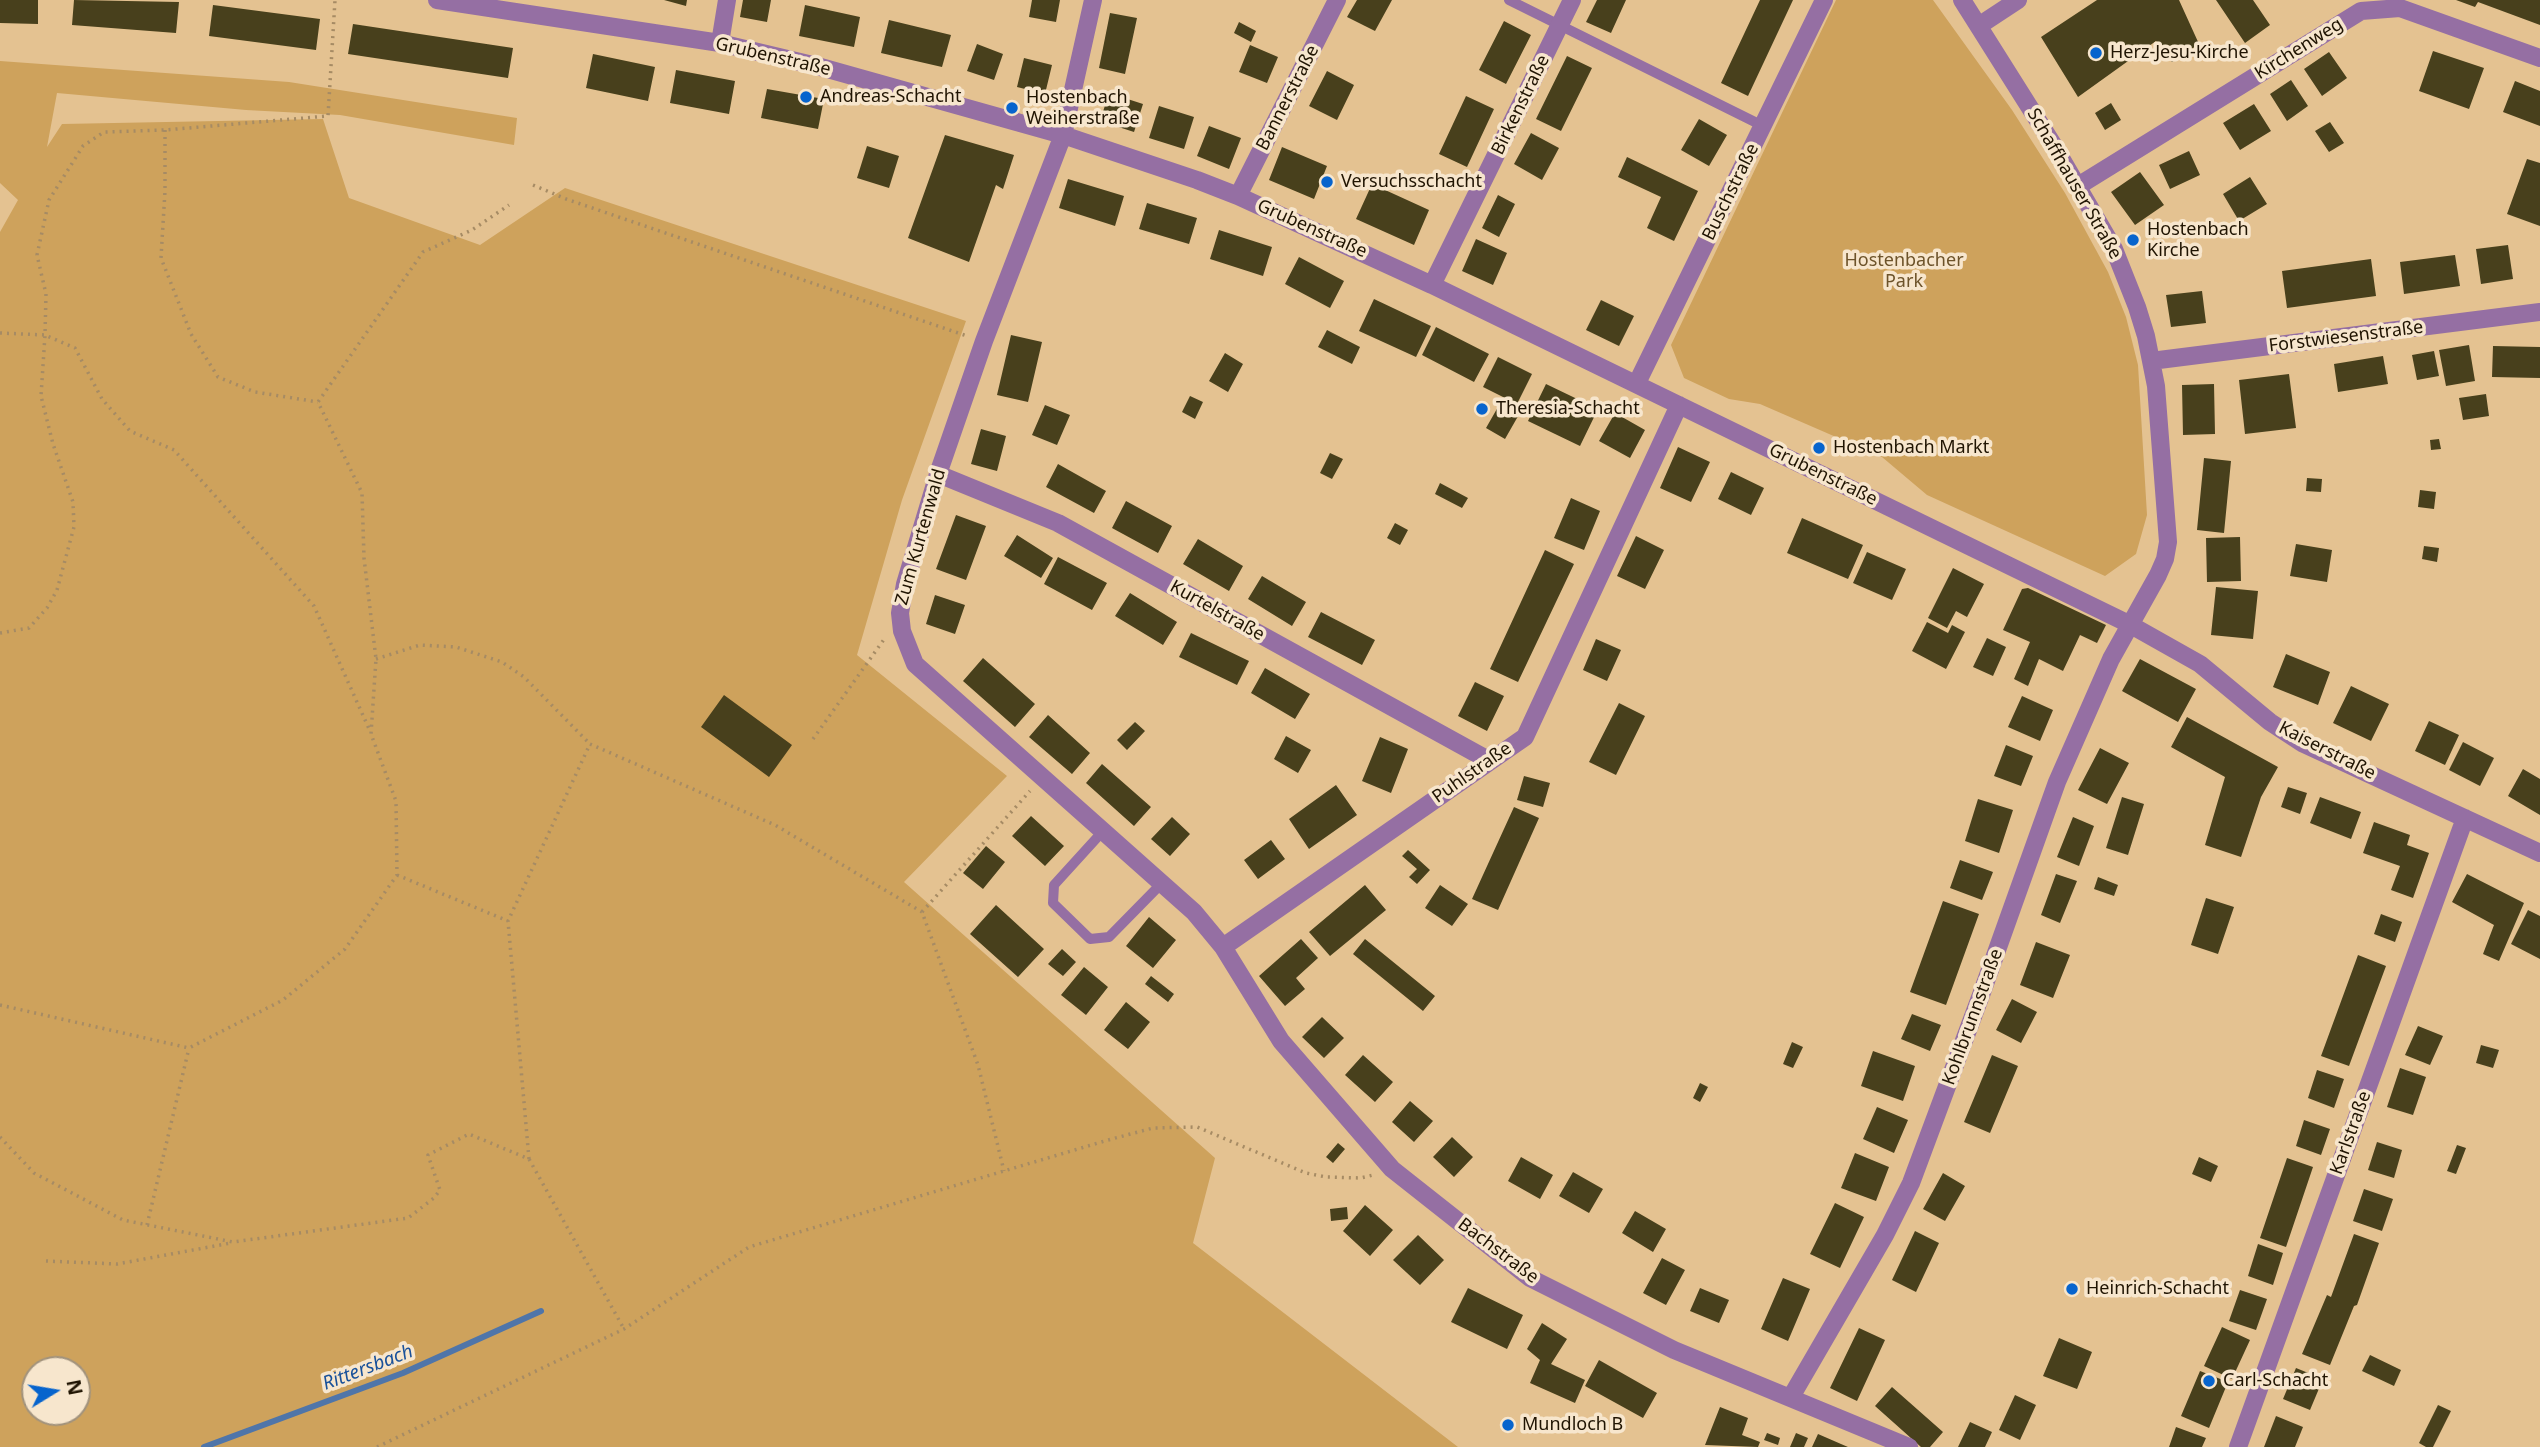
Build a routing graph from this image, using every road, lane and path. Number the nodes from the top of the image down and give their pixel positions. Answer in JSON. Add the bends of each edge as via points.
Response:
{"nodes":[{"id":1,"x":335,"y":0,"type":"edge"},
{"id":2,"x":727,"y":0,"type":"edge"},
{"id":3,"x":1093,"y":0,"type":"edge"},
{"id":4,"x":1337,"y":0,"type":"edge"},
{"id":5,"x":1508,"y":0,"type":"edge"},
{"id":6,"x":1572,"y":0,"type":"edge"},
{"id":7,"x":1824,"y":0,"type":"edge"},
{"id":8,"x":1962,"y":0,"type":"edge"},
{"id":9,"x":2018,"y":0,"type":"edge"},
{"id":10,"x":446,"y":1,"type":"edge"},
{"id":11,"x":1560,"y":25,"type":"junction"},
{"id":12,"x":1980,"y":25,"type":"junction"},
{"id":13,"x":720,"y":43,"type":"junction"},
{"id":14,"x":2540,"y":58,"type":"edge"},
{"id":15,"x":1763,"y":126,"type":"junction"},
{"id":16,"x":165,"y":130,"type":"junction"},
{"id":17,"x":1063,"y":135,"type":"junction"},
{"id":18,"x":533,"y":185,"type":"dead end"},
{"id":19,"x":2078,"y":186,"type":"junction"},
{"id":20,"x":1238,"y":196,"type":"junction"},
{"id":21,"x":509,"y":205,"type":"dead end"},
{"id":22,"x":1432,"y":285,"type":"junction"},
{"id":23,"x":2540,"y":312,"type":"edge"},
{"id":24,"x":0,"y":333,"type":"edge"},
{"id":25,"x":45,"y":335,"type":"junction"},
{"id":26,"x":984,"y":341,"type":"junction"},
{"id":27,"x":2151,"y":361,"type":"junction"},
{"id":28,"x":1637,"y":383,"type":"junction"},
{"id":29,"x":318,"y":402,"type":"junction"},
{"id":30,"x":1679,"y":405,"type":"junction"},
{"id":31,"x":938,"y":474,"type":"junction"},
{"id":32,"x":2129,"y":624,"type":"junction"},
{"id":33,"x":902,"y":631,"type":"junction"},
{"id":34,"x":0,"y":633,"type":"edge"},
{"id":35,"x":376,"y":660,"type":"junction"},
{"id":36,"x":371,"y":734,"type":"junction"},
{"id":37,"x":813,"y":739,"type":"dead end"},
{"id":38,"x":590,"y":744,"type":"junction"},
{"id":39,"x":1490,"y":761,"type":"junction"},
{"id":40,"x":1043,"y":776,"type":"junction"},
{"id":41,"x":2465,"y":818,"type":"junction"},
{"id":42,"x":1104,"y":831,"type":"junction"},
{"id":43,"x":2540,"y":853,"type":"edge"},
{"id":44,"x":397,"y":875,"type":"junction"},
{"id":45,"x":1162,"y":883,"type":"junction"},
{"id":46,"x":922,"y":912,"type":"junction"},
{"id":47,"x":508,"y":921,"type":"junction"},
{"id":48,"x":1223,"y":947,"type":"junction"},
{"id":49,"x":0,"y":1005,"type":"edge"},
{"id":50,"x":189,"y":1048,"type":"junction"},
{"id":51,"x":0,"y":1137,"type":"edge"},
{"id":52,"x":529,"y":1159,"type":"junction"},
{"id":53,"x":1392,"y":1169,"type":"junction"},
{"id":54,"x":1004,"y":1171,"type":"junction"},
{"id":55,"x":147,"y":1225,"type":"junction"},
{"id":56,"x":233,"y":1242,"type":"junction"},
{"id":57,"x":46,"y":1261,"type":"dead end"},
{"id":58,"x":624,"y":1329,"type":"junction"},
{"id":59,"x":1790,"y":1398,"type":"junction"},
{"id":60,"x":377,"y":1447,"type":"edge"},
{"id":61,"x":1909,"y":1447,"type":"edge"},
{"id":62,"x":2238,"y":1447,"type":"edge"}],
"edges":[{"from":1,"to":16,"type":"path","via":[[328,116]]},
{"from":2,"to":13,"type":"street"},
{"from":3,"to":17,"type":"street","name":"Zum Kurtenwald"},
{"from":4,"to":20,"type":"street","name":"Bannerstraße"},
{"from":5,"to":11,"type":"lane"},
{"from":6,"to":11,"type":"street","name":"Birkenstraße"},
{"from":7,"to":15,"type":"street","name":"Buschstraße"},
{"from":8,"to":12,"type":"street","name":"Schaffhauser Straße"},
{"from":9,"to":12,"type":"street"},
{"from":10,"to":13,"type":"street","name":"Grubenstraße"},
{"from":11,"to":15,"type":"lane"},
{"from":11,"to":22,"type":"street","name":"Birkenstraße"},
{"from":12,"to":19,"type":"street","name":"Schaffhauser Straße"},
{"from":13,"to":17,"type":"street","name":"Grubenstraße"},
{"from":14,"to":19,"type":"street","name":"Kirchenweg","via":[[2400,8],[2361,11]]},
{"from":15,"to":28,"type":"street","name":"Buschstraße"},
{"from":16,"to":25,"type":"path","via":[[104,132],[83,146],[49,200],[37,256],[46,294]]},
{"from":16,"to":29,"type":"path","via":[[161,258],[191,334],[218,377],[255,392]]},
{"from":17,"to":20,"type":"street","name":"Grubenstraße"},
{"from":17,"to":26,"type":"street","name":"Zum Kurtenwald"},
{"from":18,"to":26,"type":"path"},
{"from":19,"to":27,"type":"street","name":"Schaffhauser Straße","via":[[2114,248]]},
{"from":20,"to":22,"type":"street","name":"Grubenstraße"},
{"from":21,"to":29,"type":"path","via":[[472,230],[423,252]]},
{"from":22,"to":28,"type":"street","name":"Grubenstraße"},
{"from":23,"to":27,"type":"street","name":"Forstwiesenstraße"},
{"from":24,"to":25,"type":"path"},
{"from":25,"to":34,"type":"path","via":[[41,396],[73,502],[74,527],[57,590],[47,608],[29,628]]},
{"from":25,"to":36,"type":"path","via":[[75,348],[102,399],[130,430],[174,450],[314,606]]},
{"from":26,"to":31,"type":"street","name":"Zum Kurtenwald"},
{"from":27,"to":32,"type":"street","name":"Schaffhauser Straße","via":[[2168,542],[2158,575]]},
{"from":28,"to":30,"type":"street","name":"Grubenstraße"},
{"from":29,"to":35,"type":"path","via":[[362,493]]},
{"from":30,"to":32,"type":"street","name":"Grubenstraße"},
{"from":30,"to":39,"type":"street","name":"Puhlstraße","via":[[1525,737]]},
{"from":31,"to":33,"type":"street","name":"Zum Kurtenwald","via":[[905,584]]},
{"from":31,"to":39,"type":"street","name":"Kurtelstraße","via":[[1058,523]]},
{"from":32,"to":41,"type":"street","name":"Kaiserstraße","via":[[2200,664],[2302,743]]},
{"from":32,"to":59,"type":"street","name":"Kohlbrunnstraße","via":[[2057,782],[1910,1183],[1885,1235]]},
{"from":33,"to":37,"type":"path","via":[[885,638]]},
{"from":33,"to":40,"type":"street","name":"Zum Kurtenwald","via":[[915,664]]},
{"from":35,"to":36,"type":"path"},
{"from":35,"to":38,"type":"path","via":[[420,645],[456,647],[502,662],[524,677]]},
{"from":36,"to":44,"type":"path","via":[[396,801]]},
{"from":38,"to":46,"type":"path","via":[[775,825]]},
{"from":38,"to":47,"type":"path"},
{"from":39,"to":48,"type":"street","name":"Puhlstraße"},
{"from":40,"to":42,"type":"street","name":"Zum Kurtenwald"},
{"from":40,"to":46,"type":"path"},
{"from":41,"to":43,"type":"street","name":"Kaiserstraße"},
{"from":41,"to":62,"type":"street","name":"Karlstraße"},
{"from":42,"to":45,"type":"street","name":"Zum Kurtenwald"},
{"from":42,"to":45,"type":"lane","via":[[1054,885],[1053,903],[1090,939],[1109,937]]},
{"from":44,"to":47,"type":"path"},
{"from":44,"to":50,"type":"path","via":[[345,949],[283,1000]]},
{"from":45,"to":48,"type":"street","name":"Zum Kurtenwald"},
{"from":46,"to":54,"type":"path","via":[[978,1065]]},
{"from":47,"to":52,"type":"path"},
{"from":48,"to":53,"type":"street","name":"Bachstraße","via":[[1281,1041]]},
{"from":49,"to":50,"type":"path"},
{"from":50,"to":55,"type":"path"},
{"from":51,"to":55,"type":"path","via":[[34,1173],[122,1220]]},
{"from":52,"to":56,"type":"path","via":[[469,1134],[428,1155],[440,1190],[408,1218]]},
{"from":52,"to":58,"type":"path"},
{"from":53,"to":54,"type":"path","via":[[1361,1178],[1326,1177],[1197,1127],[1153,1128]]},
{"from":53,"to":59,"type":"street","name":"Bachstraße","via":[[1530,1278],[1674,1350]]},
{"from":54,"to":58,"type":"path","via":[[748,1247]]},
{"from":55,"to":56,"type":"path"},
{"from":56,"to":57,"type":"path","via":[[117,1264]]},
{"from":58,"to":60,"type":"path"},
{"from":59,"to":61,"type":"street","name":"Bachstraße"}]}
